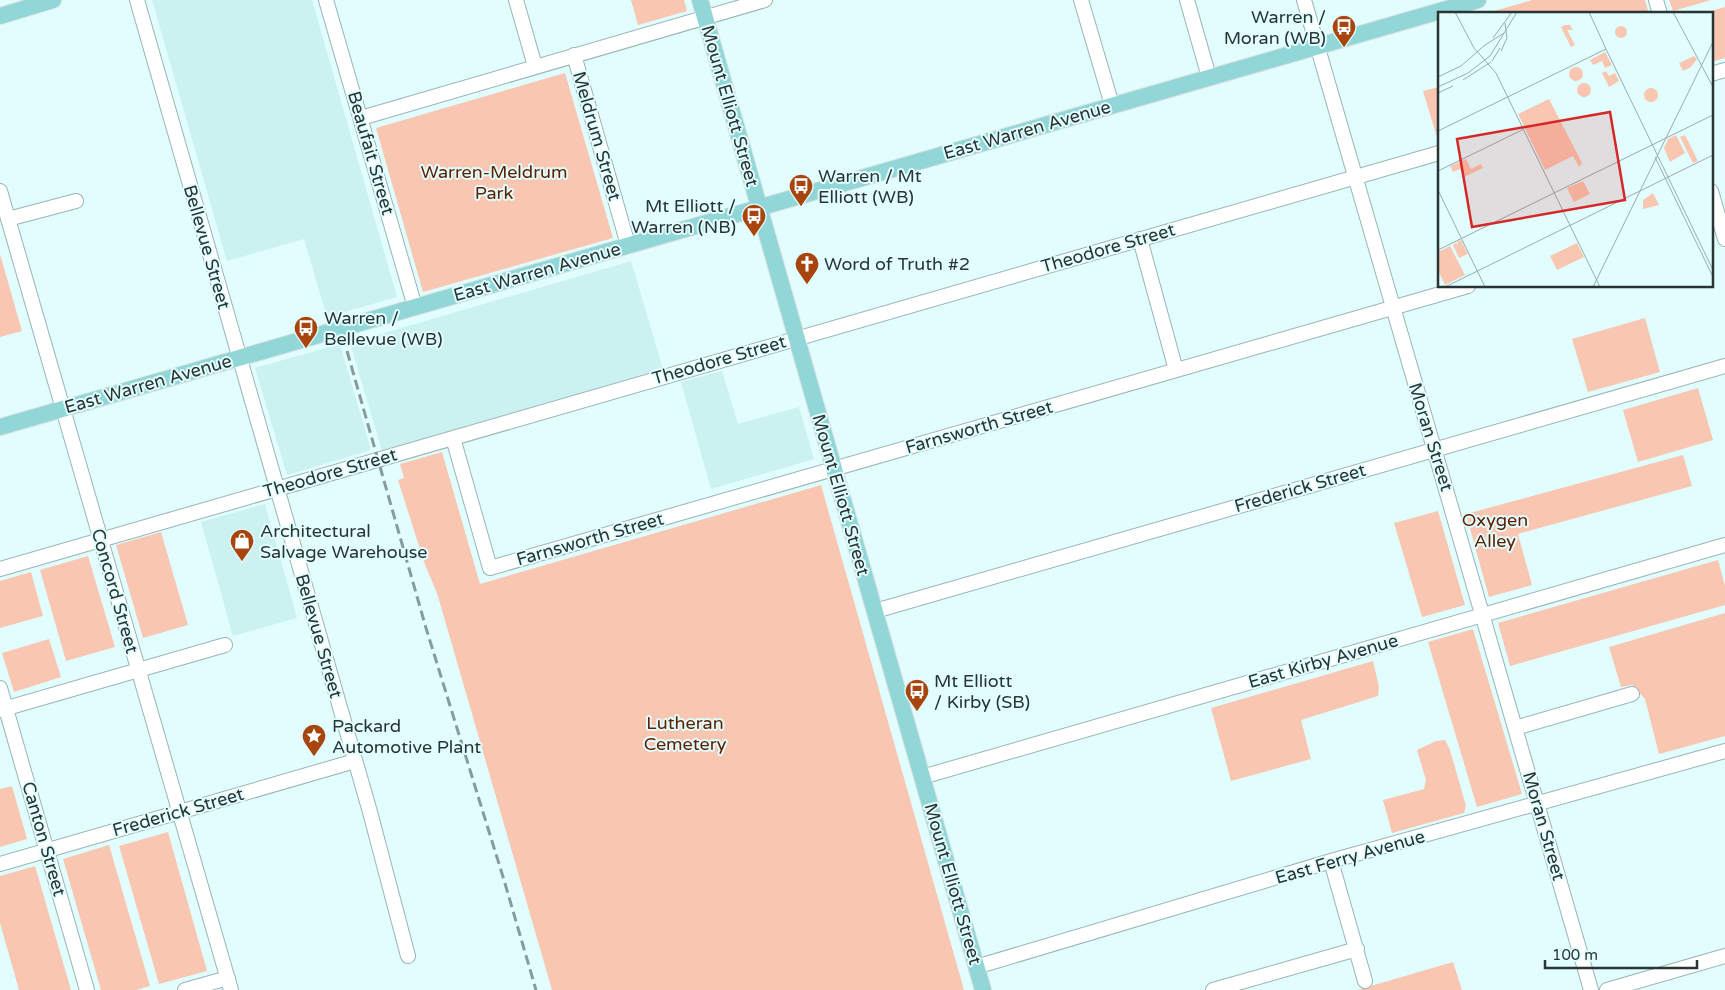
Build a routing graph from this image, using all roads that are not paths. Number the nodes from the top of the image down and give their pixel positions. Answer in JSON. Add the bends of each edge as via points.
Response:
{"nodes":[{"id":1,"x":53,"y":0,"type":"edge"},
{"id":2,"x":136,"y":0,"type":"edge"},
{"id":3,"x":326,"y":0,"type":"edge"},
{"id":4,"x":516,"y":0,"type":"edge"},
{"id":5,"x":700,"y":0,"type":"edge"},
{"id":6,"x":764,"y":0,"type":"edge"},
{"id":7,"x":1081,"y":0,"type":"edge"},
{"id":8,"x":1187,"y":0,"type":"edge"},
{"id":9,"x":1304,"y":0,"type":"edge"},
{"id":10,"x":1478,"y":0,"type":"edge"},
{"id":11,"x":0,"y":16,"type":"edge"},
{"id":12,"x":705,"y":17,"type":"junction"},
{"id":13,"x":1316,"y":47,"type":"junction"},
{"id":14,"x":574,"y":55,"type":"junction"},
{"id":15,"x":534,"y":66,"type":"junction"},
{"id":16,"x":1725,"y":70,"type":"edge"},
{"id":17,"x":1712,"y":74,"type":"edge"},
{"id":18,"x":1209,"y":78,"type":"junction"},
{"id":19,"x":1112,"y":105,"type":"junction"},
{"id":20,"x":361,"y":118,"type":"junction"},
{"id":21,"x":1438,"y":153,"type":"edge"},
{"id":22,"x":1354,"y":178,"type":"junction"},
{"id":23,"x":0,"y":192,"type":"edge"},
{"id":24,"x":1712,"y":194,"type":"edge"},
{"id":25,"x":76,"y":201,"type":"dead end"},
{"id":26,"x":759,"y":207,"type":"junction"},
{"id":27,"x":1718,"y":214,"type":"edge"},
{"id":28,"x":8,"y":219,"type":"junction"},
{"id":29,"x":1725,"y":238,"type":"edge"},
{"id":30,"x":1140,"y":239,"type":"junction"},
{"id":31,"x":628,"y":246,"type":"junction"},
{"id":32,"x":1461,"y":288,"type":"edge"},
{"id":33,"x":415,"y":307,"type":"junction"},
{"id":34,"x":1392,"y":308,"type":"junction"},
{"id":35,"x":797,"y":338,"type":"junction"},
{"id":36,"x":239,"y":358,"type":"junction"},
{"id":37,"x":1725,"y":366,"type":"edge"},
{"id":38,"x":1176,"y":370,"type":"junction"},
{"id":39,"x":62,"y":410,"type":"junction"},
{"id":40,"x":0,"y":427,"type":"edge"},
{"id":41,"x":453,"y":438,"type":"junction"},
{"id":42,"x":1435,"y":450,"type":"junction"},
{"id":43,"x":834,"y":469,"type":"junction"},
{"id":44,"x":277,"y":489,"type":"junction"},
{"id":45,"x":101,"y":539,"type":"junction"},
{"id":46,"x":1725,"y":545,"type":"edge"},
{"id":47,"x":0,"y":568,"type":"edge"},
{"id":48,"x":875,"y":611,"type":"junction"},
{"id":49,"x":1483,"y":615,"type":"junction"},
{"id":50,"x":225,"y":645,"type":"dead end"},
{"id":51,"x":138,"y":670,"type":"junction"},
{"id":52,"x":0,"y":688,"type":"edge"},
{"id":53,"x":1632,"y":694,"type":"dead end"},
{"id":54,"x":3,"y":710,"type":"edge"},
{"id":55,"x":1515,"y":728,"type":"junction"},
{"id":56,"x":1725,"y":751,"type":"edge"},
{"id":57,"x":355,"y":761,"type":"junction"},
{"id":58,"x":922,"y":777,"type":"junction"},
{"id":59,"x":1538,"y":805,"type":"junction"},
{"id":60,"x":180,"y":812,"type":"junction"},
{"id":61,"x":47,"y":850,"type":"junction"},
{"id":62,"x":1331,"y":862,"type":"junction"},
{"id":63,"x":0,"y":864,"type":"edge"},
{"id":64,"x":1357,"y":949,"type":"junction"},
{"id":65,"x":408,"y":956,"type":"dead end"},
{"id":66,"x":1725,"y":956,"type":"edge"},
{"id":67,"x":976,"y":966,"type":"junction"},
{"id":68,"x":1365,"y":981,"type":"dead end"},
{"id":69,"x":230,"y":984,"type":"edge"},
{"id":70,"x":87,"y":990,"type":"edge"},
{"id":71,"x":185,"y":990,"type":"edge"},
{"id":72,"x":983,"y":990,"type":"edge"},
{"id":73,"x":1213,"y":990,"type":"edge"},
{"id":74,"x":1591,"y":990,"type":"edge"},
{"id":75,"x":1607,"y":990,"type":"edge"}],
"edges":[{"from":1,"to":11,"type":"main road"},
{"from":2,"to":36,"type":"street","name":"Bellevue Street"},
{"from":3,"to":20,"type":"street","name":"Beaufait Street"},
{"from":4,"to":15,"type":"street"},
{"from":5,"to":12,"type":"main road","name":"Mount Elliott Street"},
{"from":6,"to":12,"type":"street"},
{"from":7,"to":19,"type":"street"},
{"from":8,"to":18,"type":"street"},
{"from":9,"to":13,"type":"street","name":"Moran Street"},
{"from":10,"to":13,"type":"main road","name":"East Warren Avenue"},
{"from":12,"to":14,"type":"street"},
{"from":12,"to":26,"type":"main road","name":"Mount Elliott Street"},
{"from":13,"to":18,"type":"main road","name":"East Warren Avenue"},
{"from":13,"to":22,"type":"street","name":"Moran Street"},
{"from":14,"to":15,"type":"street"},
{"from":14,"to":31,"type":"street","name":"Meldrum Street"},
{"from":15,"to":20,"type":"street"},
{"from":16,"to":17,"type":"street"},
{"from":18,"to":19,"type":"main road","name":"East Warren Avenue"},
{"from":19,"to":26,"type":"main road","name":"East Warren Avenue"},
{"from":20,"to":33,"type":"street","name":"Beaufait Street"},
{"from":21,"to":22,"type":"street","name":"Theodore Street"},
{"from":22,"to":30,"type":"street","name":"Theodore Street"},
{"from":22,"to":34,"type":"street","name":"Moran Street"},
{"from":23,"to":28,"type":"street","name":"Concord Street"},
{"from":24,"to":27,"type":"street"},
{"from":25,"to":28,"type":"street"},
{"from":26,"to":31,"type":"main road","name":"East Warren Avenue"},
{"from":26,"to":35,"type":"main road","name":"Mount Elliott Street"},
{"from":27,"to":29,"type":"street"},
{"from":28,"to":39,"type":"street","name":"Concord Street"},
{"from":30,"to":35,"type":"street","name":"Theodore Street"},
{"from":30,"to":38,"type":"street"},
{"from":31,"to":33,"type":"main road","name":"East Warren Avenue"},
{"from":32,"to":34,"type":"street","name":"Farnsworth Street"},
{"from":33,"to":36,"type":"main road","name":"East Warren Avenue"},
{"from":34,"to":38,"type":"street","name":"Farnsworth Street"},
{"from":34,"to":42,"type":"street","name":"Moran Street"},
{"from":35,"to":41,"type":"street","name":"Theodore Street"},
{"from":35,"to":43,"type":"main road","name":"Mount Elliott Street"},
{"from":36,"to":39,"type":"main road","name":"East Warren Avenue"},
{"from":36,"to":44,"type":"street","name":"Bellevue Street"},
{"from":37,"to":42,"type":"street","name":"Frederick Street"},
{"from":38,"to":43,"type":"street","name":"Farnsworth Street"},
{"from":39,"to":40,"type":"main road","name":"East Warren Avenue"},
{"from":39,"to":45,"type":"street","name":"Concord Street"},
{"from":41,"to":43,"type":"street","name":"Farnsworth Street","via":[[490,568]]},
{"from":41,"to":44,"type":"street","name":"Theodore Street"},
{"from":42,"to":48,"type":"street","name":"Frederick Street"},
{"from":42,"to":49,"type":"street","name":"Moran Street"},
{"from":43,"to":48,"type":"main road","name":"Mount Elliott Street"},
{"from":44,"to":45,"type":"street","name":"Theodore Street"},
{"from":44,"to":57,"type":"street","name":"Bellevue Street"},
{"from":45,"to":47,"type":"street","name":"Theodore Street"},
{"from":45,"to":51,"type":"street","name":"Concord Street"},
{"from":46,"to":49,"type":"street","name":"East Kirby Avenue"},
{"from":48,"to":58,"type":"main road","name":"Mount Elliott Street"},
{"from":49,"to":55,"type":"street","name":"Moran Street"},
{"from":49,"to":58,"type":"street","name":"East Kirby Avenue"},
{"from":50,"to":51,"type":"street"},
{"from":51,"to":54,"type":"street"},
{"from":51,"to":60,"type":"street","name":"Concord Street"},
{"from":52,"to":54,"type":"street","name":"Canton Street"},
{"from":53,"to":55,"type":"street"},
{"from":54,"to":61,"type":"street","name":"Canton Street"},
{"from":55,"to":59,"type":"street","name":"Moran Street"},
{"from":56,"to":59,"type":"street","name":"East Ferry Avenue"},
{"from":57,"to":60,"type":"street","name":"Frederick Street"},
{"from":57,"to":65,"type":"street","name":"Bellevue Street"},
{"from":58,"to":67,"type":"main road","name":"Mount Elliott Street"},
{"from":59,"to":62,"type":"street","name":"East Ferry Avenue"},
{"from":59,"to":74,"type":"street","name":"Moran Street"},
{"from":60,"to":61,"type":"street","name":"Frederick Street"},
{"from":60,"to":69,"type":"street","name":"Concord Street"},
{"from":61,"to":63,"type":"street","name":"Frederick Street"},
{"from":61,"to":70,"type":"street","name":"Canton Street"},
{"from":62,"to":64,"type":"street"},
{"from":62,"to":67,"type":"street","name":"East Ferry Avenue"},
{"from":64,"to":68,"type":"street"},
{"from":64,"to":73,"type":"street"},
{"from":66,"to":75,"type":"street"},
{"from":67,"to":72,"type":"main road","name":"Mount Elliott Street"},
{"from":69,"to":71,"type":"street"}]}
